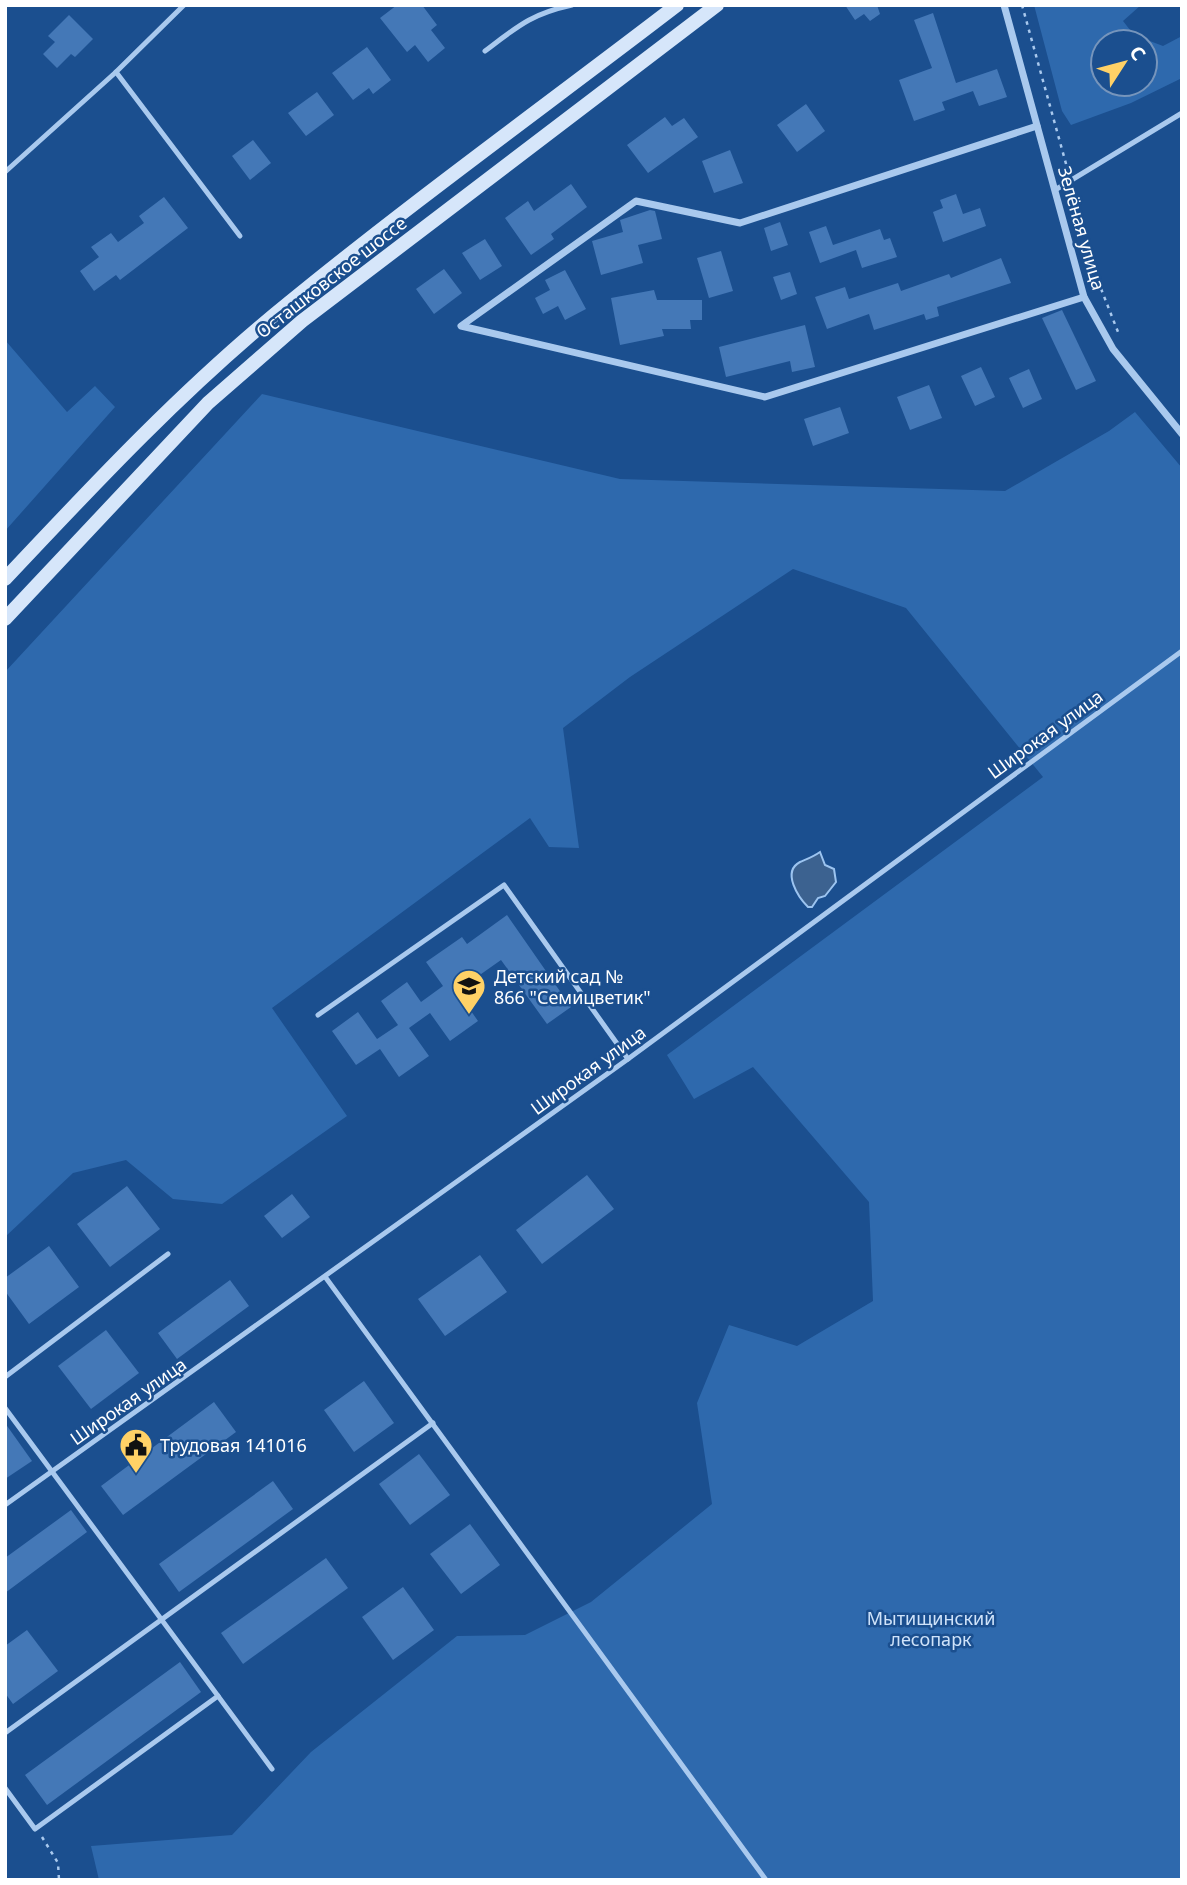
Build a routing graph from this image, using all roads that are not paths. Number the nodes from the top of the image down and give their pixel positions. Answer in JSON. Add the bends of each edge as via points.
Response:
{"nodes":[{"id":1,"x":184,"y":5,"type":"edge"},
{"id":2,"x":572,"y":5,"type":"edge"},
{"id":3,"x":677,"y":5,"type":"edge"},
{"id":4,"x":717,"y":5,"type":"edge"},
{"id":5,"x":1004,"y":5,"type":"edge"},
{"id":6,"x":485,"y":51,"type":"dead end"},
{"id":7,"x":116,"y":72,"type":"junction"},
{"id":8,"x":1182,"y":113,"type":"edge"},
{"id":9,"x":1037,"y":126,"type":"junction"},
{"id":10,"x":5,"y":172,"type":"edge"},
{"id":11,"x":1055,"y":190,"type":"junction"},
{"id":12,"x":240,"y":236,"type":"dead end"},
{"id":13,"x":1084,"y":297,"type":"junction"},
{"id":14,"x":1182,"y":434,"type":"edge"},
{"id":15,"x":5,"y":579,"type":"edge"},
{"id":16,"x":5,"y":619,"type":"edge"},
{"id":17,"x":1182,"y":651,"type":"edge"},
{"id":18,"x":317,"y":1015,"type":"dead end"},
{"id":19,"x":628,"y":1059,"type":"junction"},
{"id":20,"x":167,"y":1254,"type":"dead end"},
{"id":21,"x":326,"y":1278,"type":"junction"},
{"id":22,"x":5,"y":1377,"type":"edge"},
{"id":23,"x":5,"y":1408,"type":"edge"},
{"id":24,"x":433,"y":1423,"type":"junction"},
{"id":25,"x":52,"y":1472,"type":"junction"},
{"id":26,"x":5,"y":1505,"type":"edge"},
{"id":27,"x":162,"y":1620,"type":"junction"},
{"id":28,"x":218,"y":1696,"type":"junction"},
{"id":29,"x":5,"y":1733,"type":"edge"},
{"id":30,"x":272,"y":1769,"type":"dead end"},
{"id":31,"x":5,"y":1787,"type":"edge"},
{"id":32,"x":766,"y":1880,"type":"edge"}],
"edges":[{"from":1,"to":7,"type":"lane"},
{"from":2,"to":6,"type":"lane","via":[[529,18]]},
{"from":3,"to":15,"type":"main road","name":"Осташковское шоссе","via":[[289,302],[193,386]]},
{"from":4,"to":16,"type":"main road","name":"Осташковское шоссе","via":[[302,321],[208,403]]},
{"from":5,"to":9,"type":"street","name":"Зелёная улица"},
{"from":7,"to":10,"type":"lane"},
{"from":7,"to":12,"type":"lane"},
{"from":8,"to":11,"type":"lane"},
{"from":9,"to":11,"type":"street","name":"Зелёная улица"},
{"from":9,"to":13,"type":"street","via":[[740,223],[636,201],[461,326],[765,397]]},
{"from":11,"to":13,"type":"street","name":"Зелёная улица"},
{"from":13,"to":14,"type":"street","name":"Зелёная улица","via":[[1113,349]]},
{"from":17,"to":19,"type":"lane","name":"Широкая улица"},
{"from":18,"to":19,"type":"lane","via":[[504,885]]},
{"from":19,"to":21,"type":"lane","name":"Широкая улица"},
{"from":20,"to":22,"type":"lane"},
{"from":21,"to":24,"type":"lane"},
{"from":21,"to":25,"type":"lane","name":"Широкая улица"},
{"from":23,"to":25,"type":"lane"},
{"from":24,"to":27,"type":"lane"},
{"from":24,"to":32,"type":"lane"},
{"from":25,"to":26,"type":"lane","name":"Широкая улица"},
{"from":25,"to":27,"type":"lane"},
{"from":27,"to":28,"type":"lane"},
{"from":27,"to":29,"type":"lane"},
{"from":28,"to":30,"type":"lane"},
{"from":28,"to":31,"type":"lane","via":[[35,1829]]}]}
